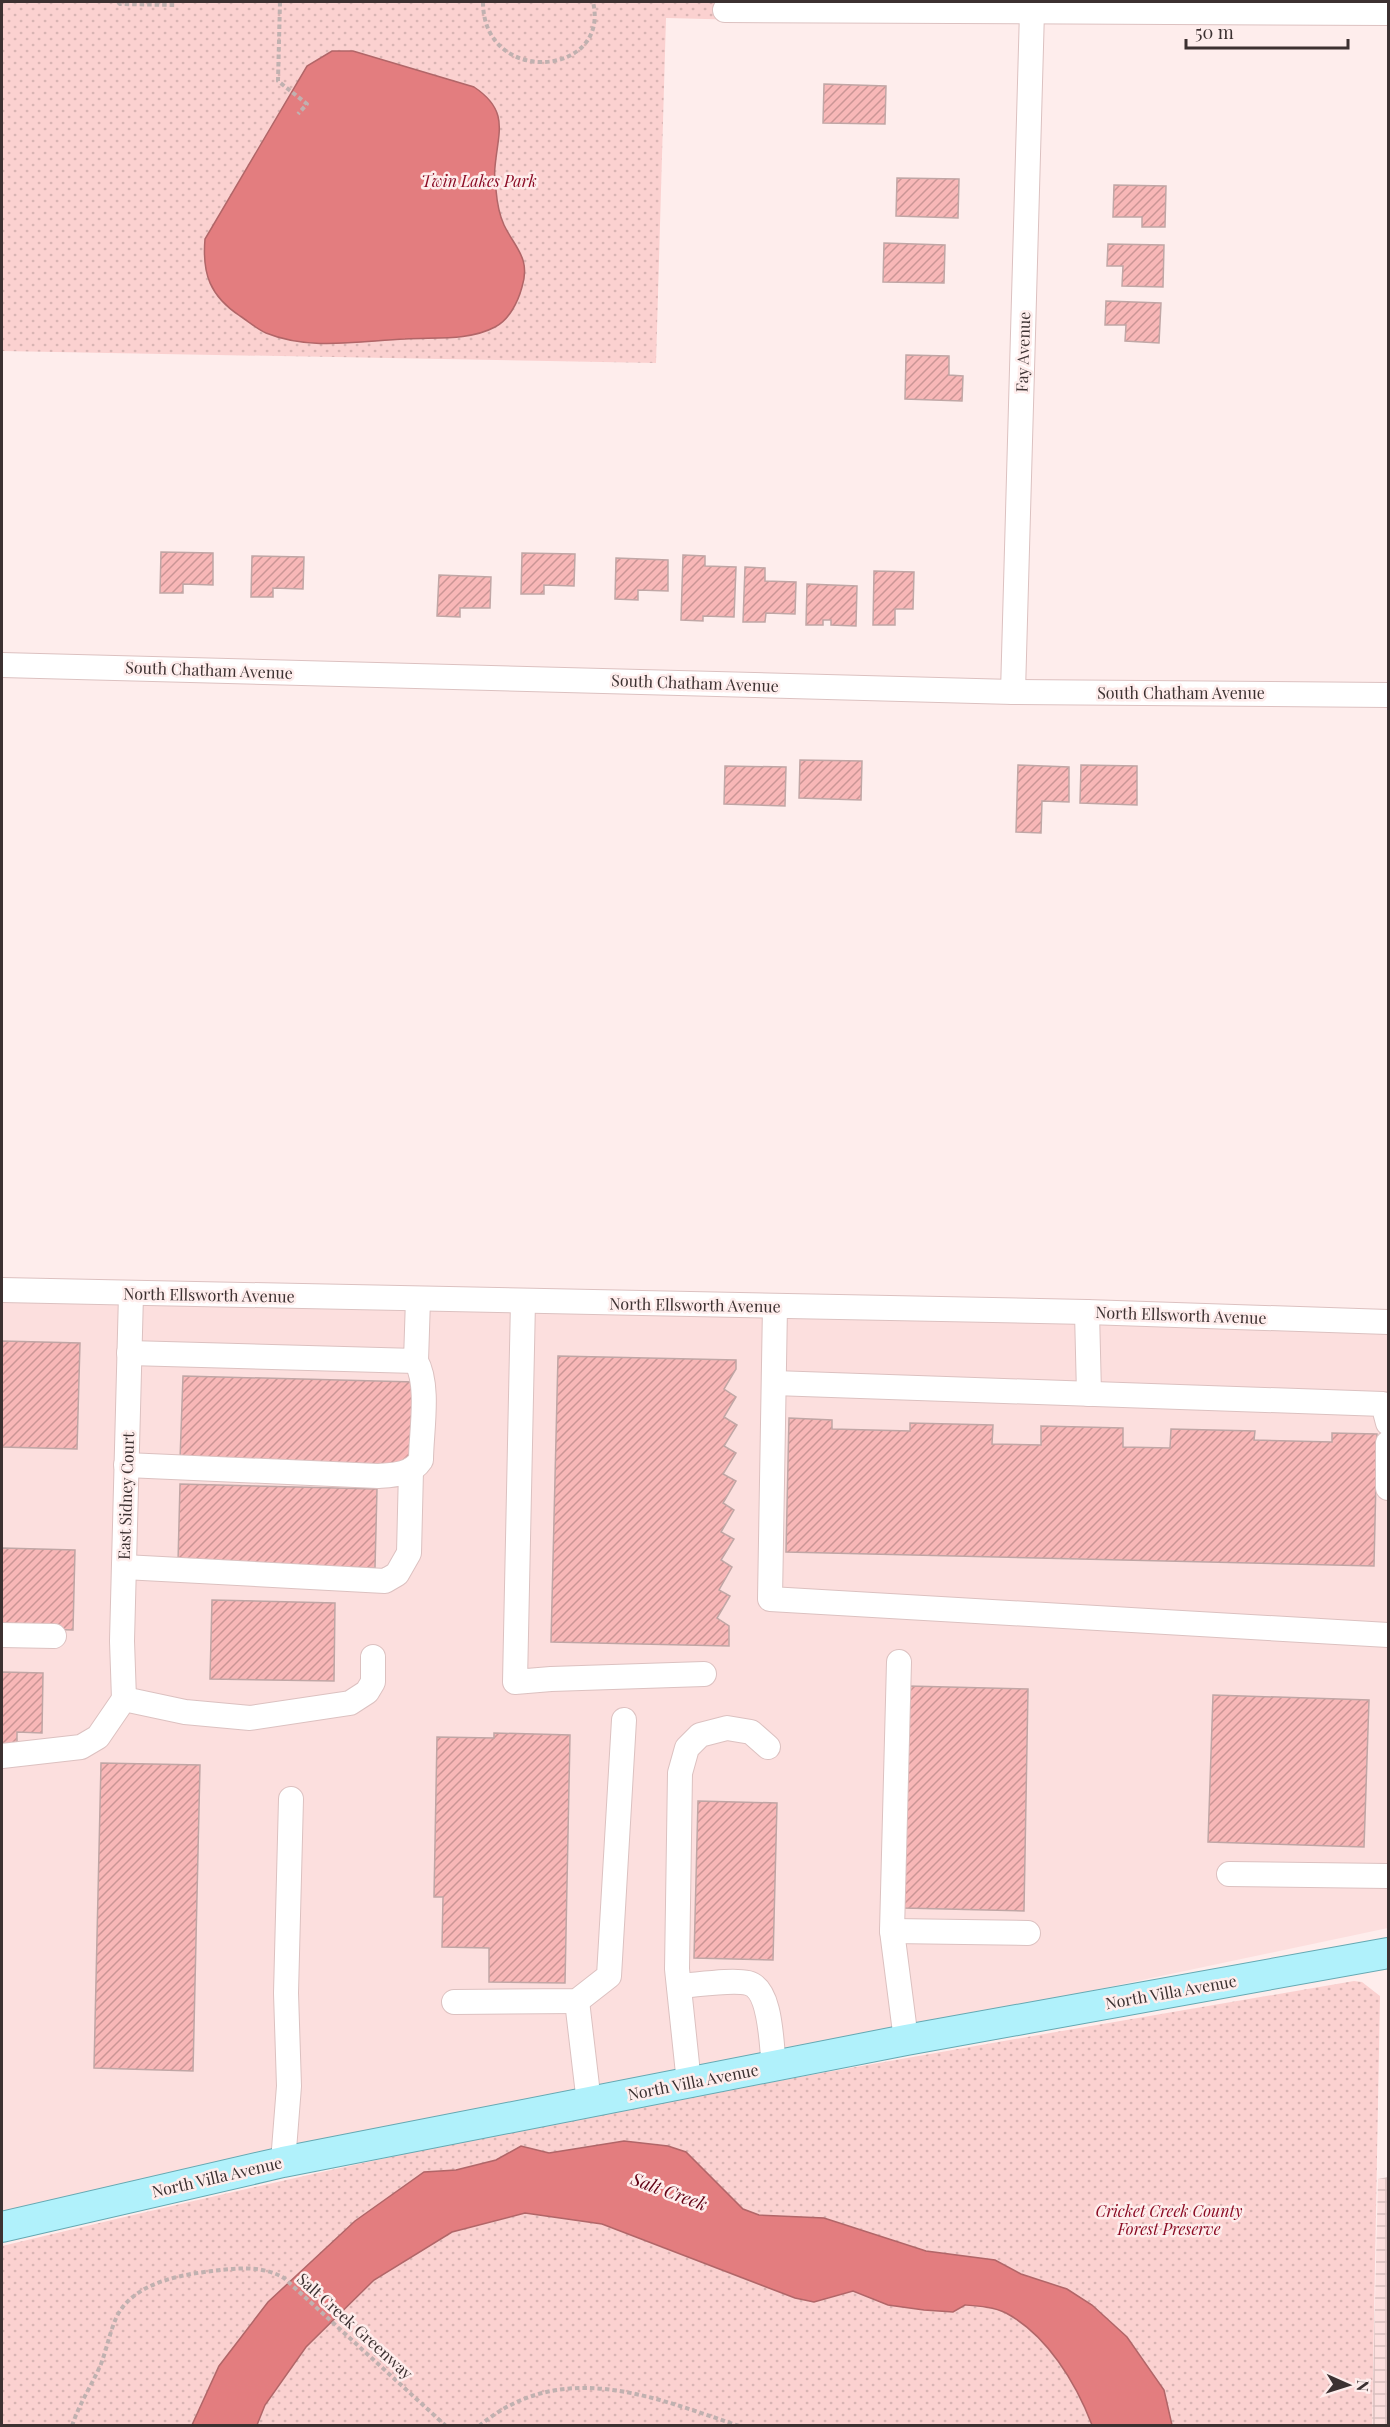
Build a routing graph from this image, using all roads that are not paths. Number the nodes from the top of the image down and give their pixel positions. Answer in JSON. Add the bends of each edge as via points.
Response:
{"nodes":[{"id":1,"x":830,"y":6,"type":"edge"},
{"id":2,"x":725,"y":10,"type":"dead end"},
{"id":3,"x":1032,"y":11,"type":"junction"},
{"id":4,"x":1389,"y":13,"type":"edge"},
{"id":5,"x":2,"y":664,"type":"edge"},
{"id":6,"x":1013,"y":692,"type":"junction"},
{"id":7,"x":1389,"y":695,"type":"edge"},
{"id":8,"x":2,"y":1290,"type":"edge"},
{"id":9,"x":131,"y":1294,"type":"junction"},
{"id":10,"x":418,"y":1299,"type":"junction"},
{"id":11,"x":523,"y":1301,"type":"junction"},
{"id":12,"x":775,"y":1306,"type":"junction"},
{"id":13,"x":1087,"y":1312,"type":"junction"},
{"id":14,"x":1389,"y":1322,"type":"edge"},
{"id":15,"x":129,"y":1353,"type":"junction"},
{"id":16,"x":416,"y":1361,"type":"junction"},
{"id":17,"x":774,"y":1383,"type":"junction"},
{"id":18,"x":1089,"y":1394,"type":"junction"},
{"id":19,"x":1389,"y":1423,"type":"edge"},
{"id":20,"x":1389,"y":1443,"type":"edge"},
{"id":21,"x":126,"y":1466,"type":"junction"},
{"id":22,"x":411,"y":1470,"type":"junction"},
{"id":23,"x":1389,"y":1488,"type":"edge"},
{"id":24,"x":124,"y":1567,"type":"junction"},
{"id":25,"x":2,"y":1635,"type":"edge"},
{"id":26,"x":1389,"y":1635,"type":"edge"},
{"id":27,"x":54,"y":1636,"type":"dead end"},
{"id":28,"x":373,"y":1657,"type":"dead end"},
{"id":29,"x":899,"y":1662,"type":"dead end"},
{"id":30,"x":704,"y":1674,"type":"dead end"},
{"id":31,"x":124,"y":1699,"type":"junction"},
{"id":32,"x":624,"y":1720,"type":"dead end"},
{"id":33,"x":768,"y":1746,"type":"dead end"},
{"id":34,"x":2,"y":1756,"type":"edge"},
{"id":35,"x":291,"y":1799,"type":"dead end"},
{"id":36,"x":1229,"y":1874,"type":"dead end"},
{"id":37,"x":1389,"y":1876,"type":"edge"},
{"id":38,"x":892,"y":1931,"type":"junction"},
{"id":39,"x":1028,"y":1933,"type":"dead end"},
{"id":40,"x":1389,"y":1953,"type":"edge"},
{"id":41,"x":678,"y":1986,"type":"junction"},
{"id":42,"x":577,"y":2001,"type":"junction"},
{"id":43,"x":454,"y":2002,"type":"dead end"},
{"id":44,"x":906,"y":2040,"type":"junction"},
{"id":45,"x":774,"y":2066,"type":"junction"},
{"id":46,"x":688,"y":2083,"type":"junction"},
{"id":47,"x":588,"y":2103,"type":"junction"},
{"id":48,"x":283,"y":2162,"type":"junction"},
{"id":49,"x":2,"y":2227,"type":"edge"}],
"edges":[{"from":1,"to":2,"type":"street"},
{"from":1,"to":3,"type":"street"},
{"from":3,"to":4,"type":"street"},
{"from":3,"to":6,"type":"street","name":"Fay Avenue"},
{"from":5,"to":6,"type":"street","name":"South Chatham Avenue"},
{"from":6,"to":7,"type":"street","name":"South Chatham Avenue"},
{"from":8,"to":9,"type":"street","name":"North Ellsworth Avenue"},
{"from":9,"to":10,"type":"street","name":"North Ellsworth Avenue"},
{"from":9,"to":15,"type":"street","name":"East Sidney Court"},
{"from":10,"to":11,"type":"street","name":"North Ellsworth Avenue"},
{"from":10,"to":16,"type":"street"},
{"from":11,"to":12,"type":"street","name":"North Ellsworth Avenue"},
{"from":11,"to":30,"type":"street","via":[[515,1682]]},
{"from":12,"to":13,"type":"street","name":"North Ellsworth Avenue"},
{"from":12,"to":17,"type":"street"},
{"from":13,"to":14,"type":"street","name":"North Ellsworth Avenue"},
{"from":13,"to":18,"type":"street"},
{"from":15,"to":16,"type":"street"},
{"from":15,"to":21,"type":"street","name":"East Sidney Court"},
{"from":16,"to":22,"type":"street","via":[[423,1387],[421,1460]]},
{"from":17,"to":18,"type":"street"},
{"from":17,"to":26,"type":"street","via":[[770,1599]]},
{"from":18,"to":19,"type":"street","via":[[1383,1404]]},
{"from":20,"to":23,"type":"street"},
{"from":21,"to":22,"type":"street","via":[[378,1476]]},
{"from":21,"to":24,"type":"street","name":"East Sidney Court"},
{"from":22,"to":24,"type":"street","via":[[409,1553],[397,1574],[385,1581]]},
{"from":24,"to":31,"type":"street","name":"East Sidney Court"},
{"from":25,"to":27,"type":"street"},
{"from":28,"to":31,"type":"street","via":[[373,1682],[367,1692],[350,1703],[250,1718],[185,1712]]},
{"from":29,"to":38,"type":"street"},
{"from":31,"to":34,"type":"street","via":[[98,1737],[81,1747]]},
{"from":32,"to":42,"type":"street","via":[[609,1976]]},
{"from":33,"to":41,"type":"street","via":[[751,1732],[727,1728],[700,1735],[687,1748],[680,1773]]},
{"from":35,"to":48,"type":"street","via":[[286,1993],[289,2086]]},
{"from":36,"to":37,"type":"street"},
{"from":38,"to":39,"type":"street"},
{"from":38,"to":44,"type":"street"},
{"from":40,"to":44,"type":"main road","name":"North Villa Avenue"},
{"from":41,"to":45,"type":"street","via":[[744,1982],[758,1988],[764,1997]]},
{"from":41,"to":46,"type":"street"},
{"from":42,"to":43,"type":"street"},
{"from":42,"to":47,"type":"street"},
{"from":44,"to":45,"type":"main road","name":"North Villa Avenue"},
{"from":45,"to":46,"type":"main road","name":"North Villa Avenue"},
{"from":46,"to":47,"type":"main road","name":"North Villa Avenue"},
{"from":47,"to":48,"type":"main road","name":"North Villa Avenue"},
{"from":48,"to":49,"type":"main road","name":"North Villa Avenue"}]}
